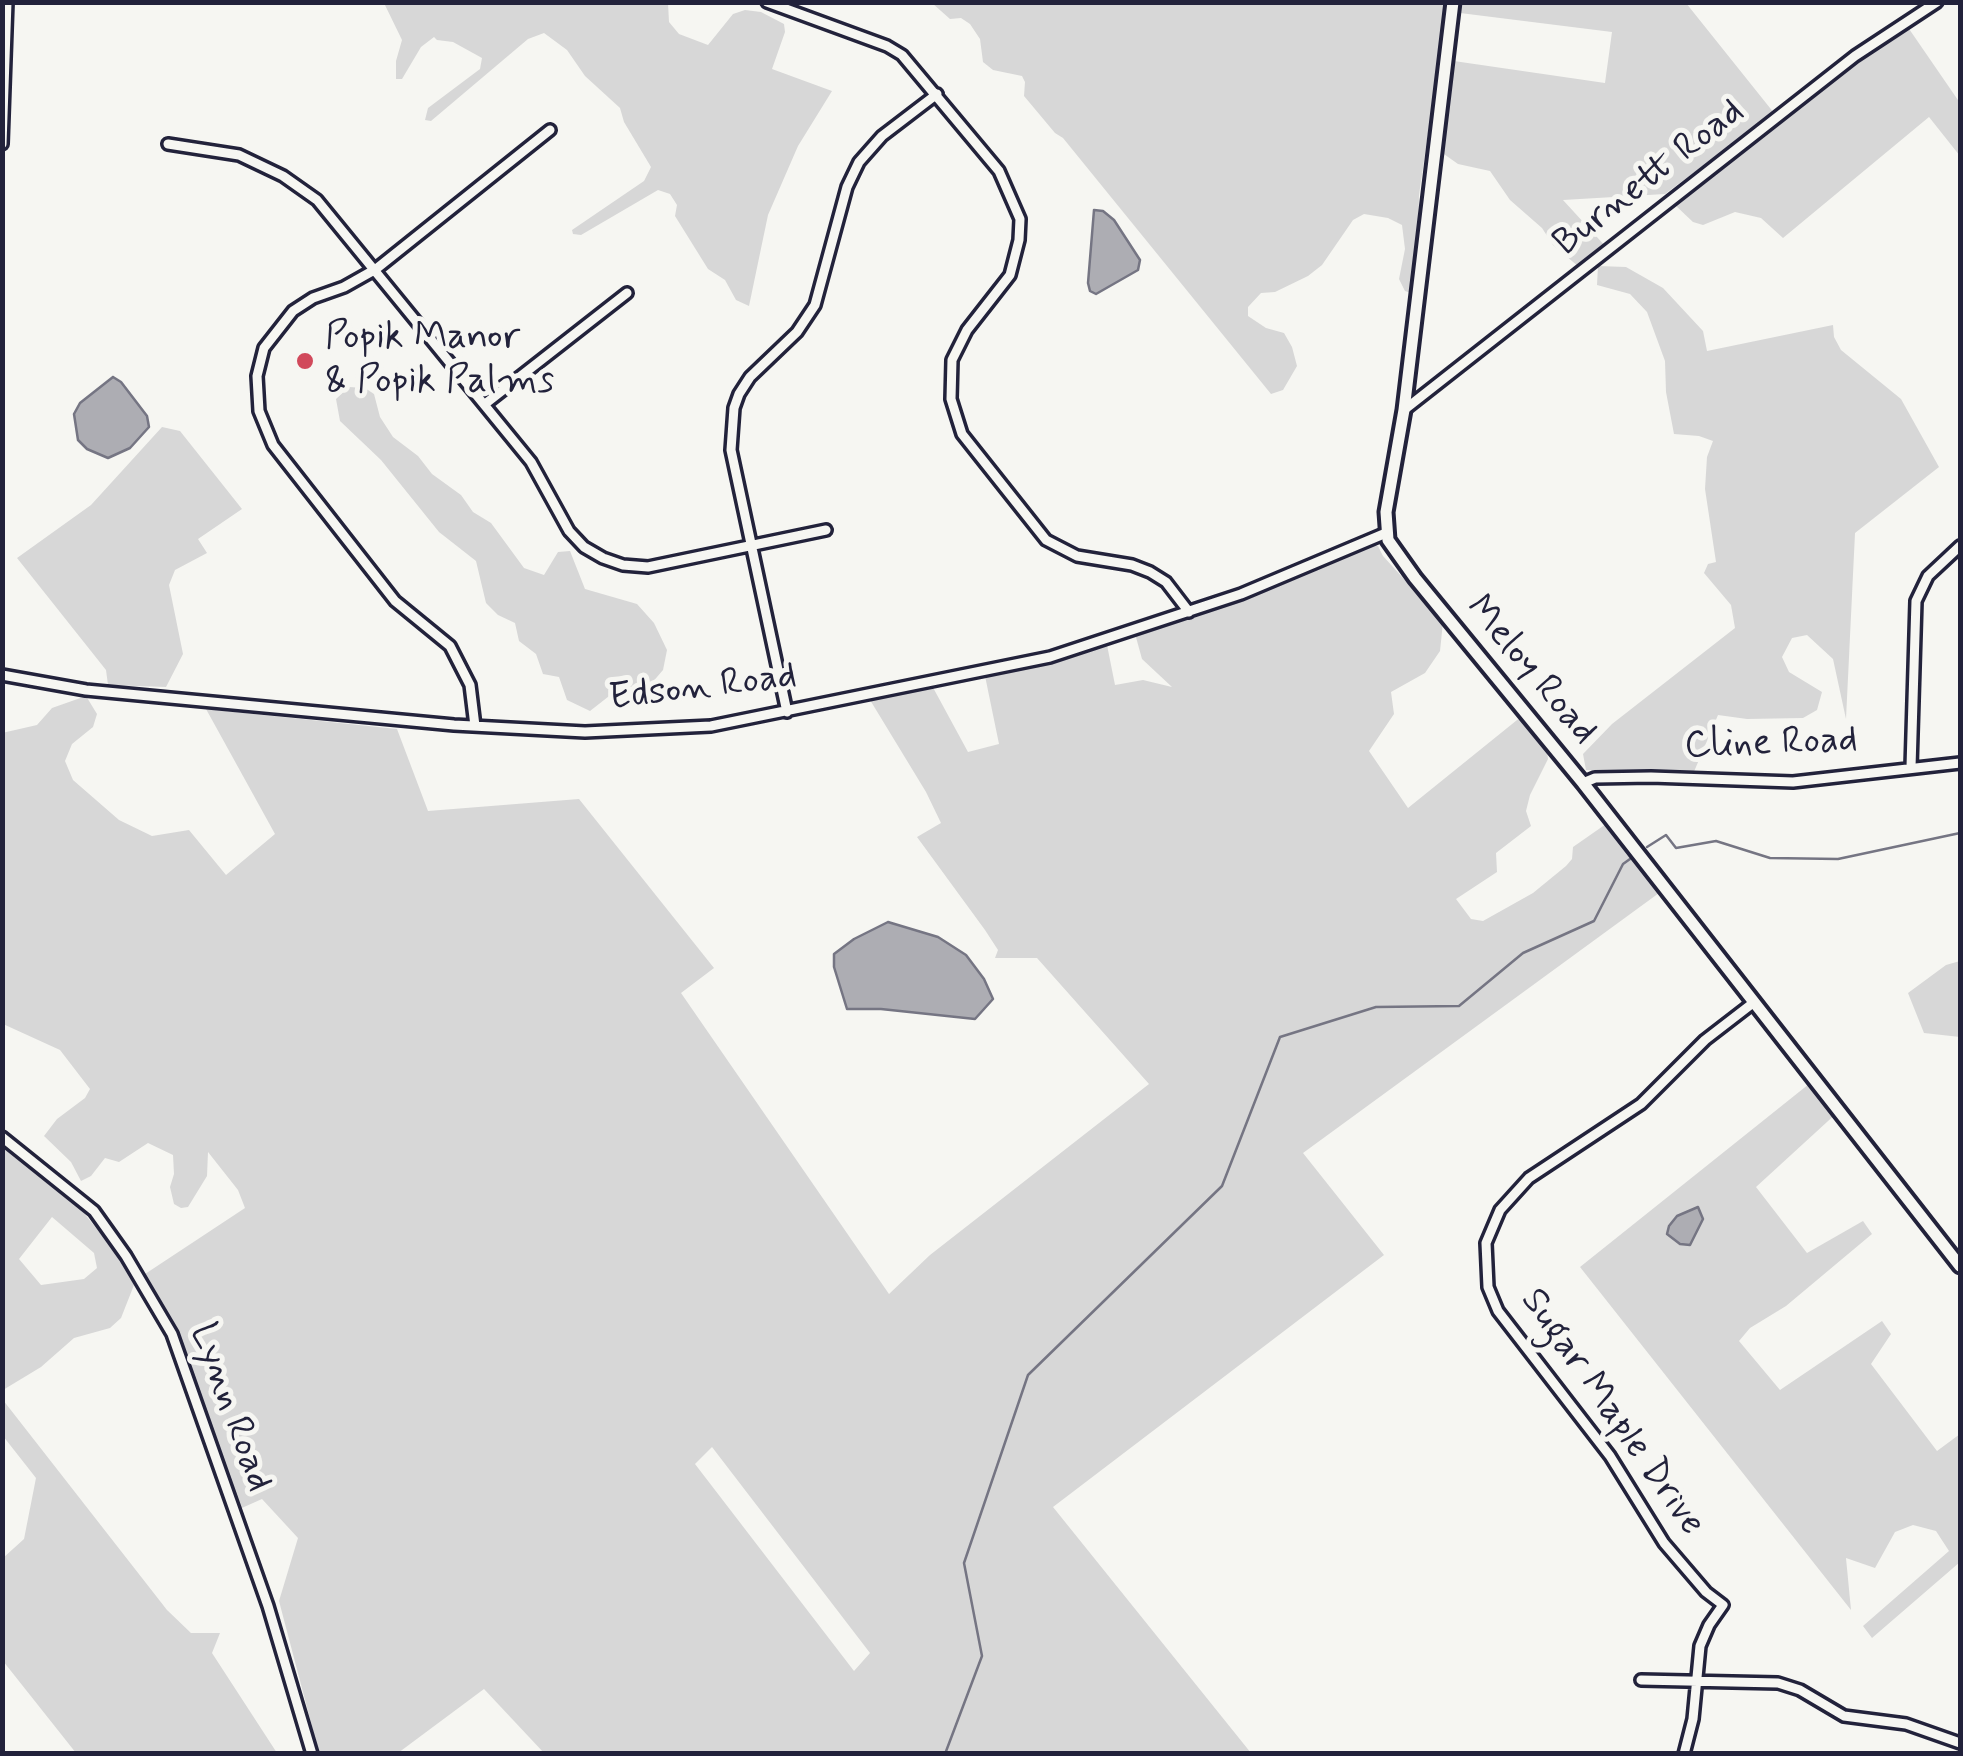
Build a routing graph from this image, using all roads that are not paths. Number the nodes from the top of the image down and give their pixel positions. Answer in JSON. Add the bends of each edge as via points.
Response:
{"nodes":[{"id":1,"x":8,"y":2,"type":"edge"},
{"id":2,"x":767,"y":2,"type":"edge"},
{"id":3,"x":1453,"y":2,"type":"edge"},
{"id":4,"x":1938,"y":2,"type":"edge"},
{"id":5,"x":937,"y":94,"type":"junction"},
{"id":6,"x":550,"y":130,"type":"dead end"},
{"id":7,"x":2,"y":144,"type":"edge"},
{"id":8,"x":168,"y":144,"type":"dead end"},
{"id":9,"x":376,"y":269,"type":"junction"},
{"id":10,"x":627,"y":293,"type":"dead end"},
{"id":11,"x":485,"y":404,"type":"junction"},
{"id":12,"x":1404,"y":410,"type":"junction"},
{"id":13,"x":826,"y":530,"type":"dead end"},
{"id":14,"x":1386,"y":533,"type":"junction"},
{"id":15,"x":752,"y":546,"type":"junction"},
{"id":16,"x":1960,"y":546,"type":"edge"},
{"id":17,"x":1189,"y":612,"type":"junction"},
{"id":18,"x":2,"y":675,"type":"edge"},
{"id":19,"x":787,"y":712,"type":"junction"},
{"id":20,"x":475,"y":726,"type":"junction"},
{"id":21,"x":1960,"y":764,"type":"edge"},
{"id":22,"x":1911,"y":767,"type":"junction"},
{"id":23,"x":1583,"y":782,"type":"junction"},
{"id":24,"x":1753,"y":1003,"type":"junction"},
{"id":25,"x":2,"y":1137,"type":"edge"},
{"id":26,"x":1960,"y":1266,"type":"edge"},
{"id":27,"x":1641,"y":1680,"type":"dead end"},
{"id":28,"x":1696,"y":1680,"type":"junction"},
{"id":29,"x":1960,"y":1743,"type":"edge"},
{"id":30,"x":312,"y":1754,"type":"edge"},
{"id":31,"x":1684,"y":1754,"type":"edge"}],
"edges":[{"from":1,"to":7,"type":"street"},
{"from":2,"to":5,"type":"street","via":[[887,46]]},
{"from":3,"to":12,"type":"street"},
{"from":4,"to":12,"type":"street","name":"Burnett Road","via":[[1855,56]]},
{"from":5,"to":15,"type":"street","via":[[858,162],[815,305],[739,394],[730,436]]},
{"from":5,"to":17,"type":"street","via":[[999,171],[1020,220],[1010,275],[966,330],[952,360],[951,399],[962,434],[1046,540],[1076,556],[1150,572]]},
{"from":6,"to":9,"type":"street"},
{"from":8,"to":9,"type":"street","via":[[239,155],[298,185]]},
{"from":9,"to":11,"type":"street"},
{"from":9,"to":20,"type":"street","via":[[304,302],[283,321],[259,362],[259,411],[273,445],[395,601],[458,656]]},
{"from":10,"to":11,"type":"street"},
{"from":11,"to":15,"type":"street","via":[[540,474],[569,531],[603,558],[648,567]]},
{"from":12,"to":14,"type":"street"},
{"from":13,"to":15,"type":"street"},
{"from":14,"to":17,"type":"street","name":"Edson Road"},
{"from":14,"to":23,"type":"street","name":"Meloy Road","via":[[1415,578]]},
{"from":15,"to":19,"type":"street"},
{"from":16,"to":22,"type":"street","via":[[1928,576],[1916,602]]},
{"from":17,"to":19,"type":"street","name":"Edson Road","via":[[1050,657]]},
{"from":18,"to":20,"type":"street","name":"Edson Road","via":[[101,692]]},
{"from":19,"to":20,"type":"street","name":"Edson Road","via":[[634,732]]},
{"from":21,"to":22,"type":"street","name":"Cline Road"},
{"from":22,"to":23,"type":"street","name":"Cline Road","via":[[1793,782]]},
{"from":23,"to":24,"type":"street","name":"Meloy Road"},
{"from":24,"to":26,"type":"street","name":"Meloy Road"},
{"from":24,"to":28,"type":"street","name":"Sugar Maple Drive","via":[[1641,1104],[1515,1190],[1490,1231],[1485,1258],[1492,1298],[1507,1326],[1610,1456],[1664,1543],[1723,1605],[1702,1640]]},
{"from":25,"to":30,"type":"street","name":"Lynn Road","via":[[94,1211],[172,1334],[268,1606]]},
{"from":27,"to":28,"type":"street"},
{"from":28,"to":29,"type":"street","via":[[1778,1683],[1844,1716],[1906,1724]]},
{"from":28,"to":31,"type":"street"}]}
